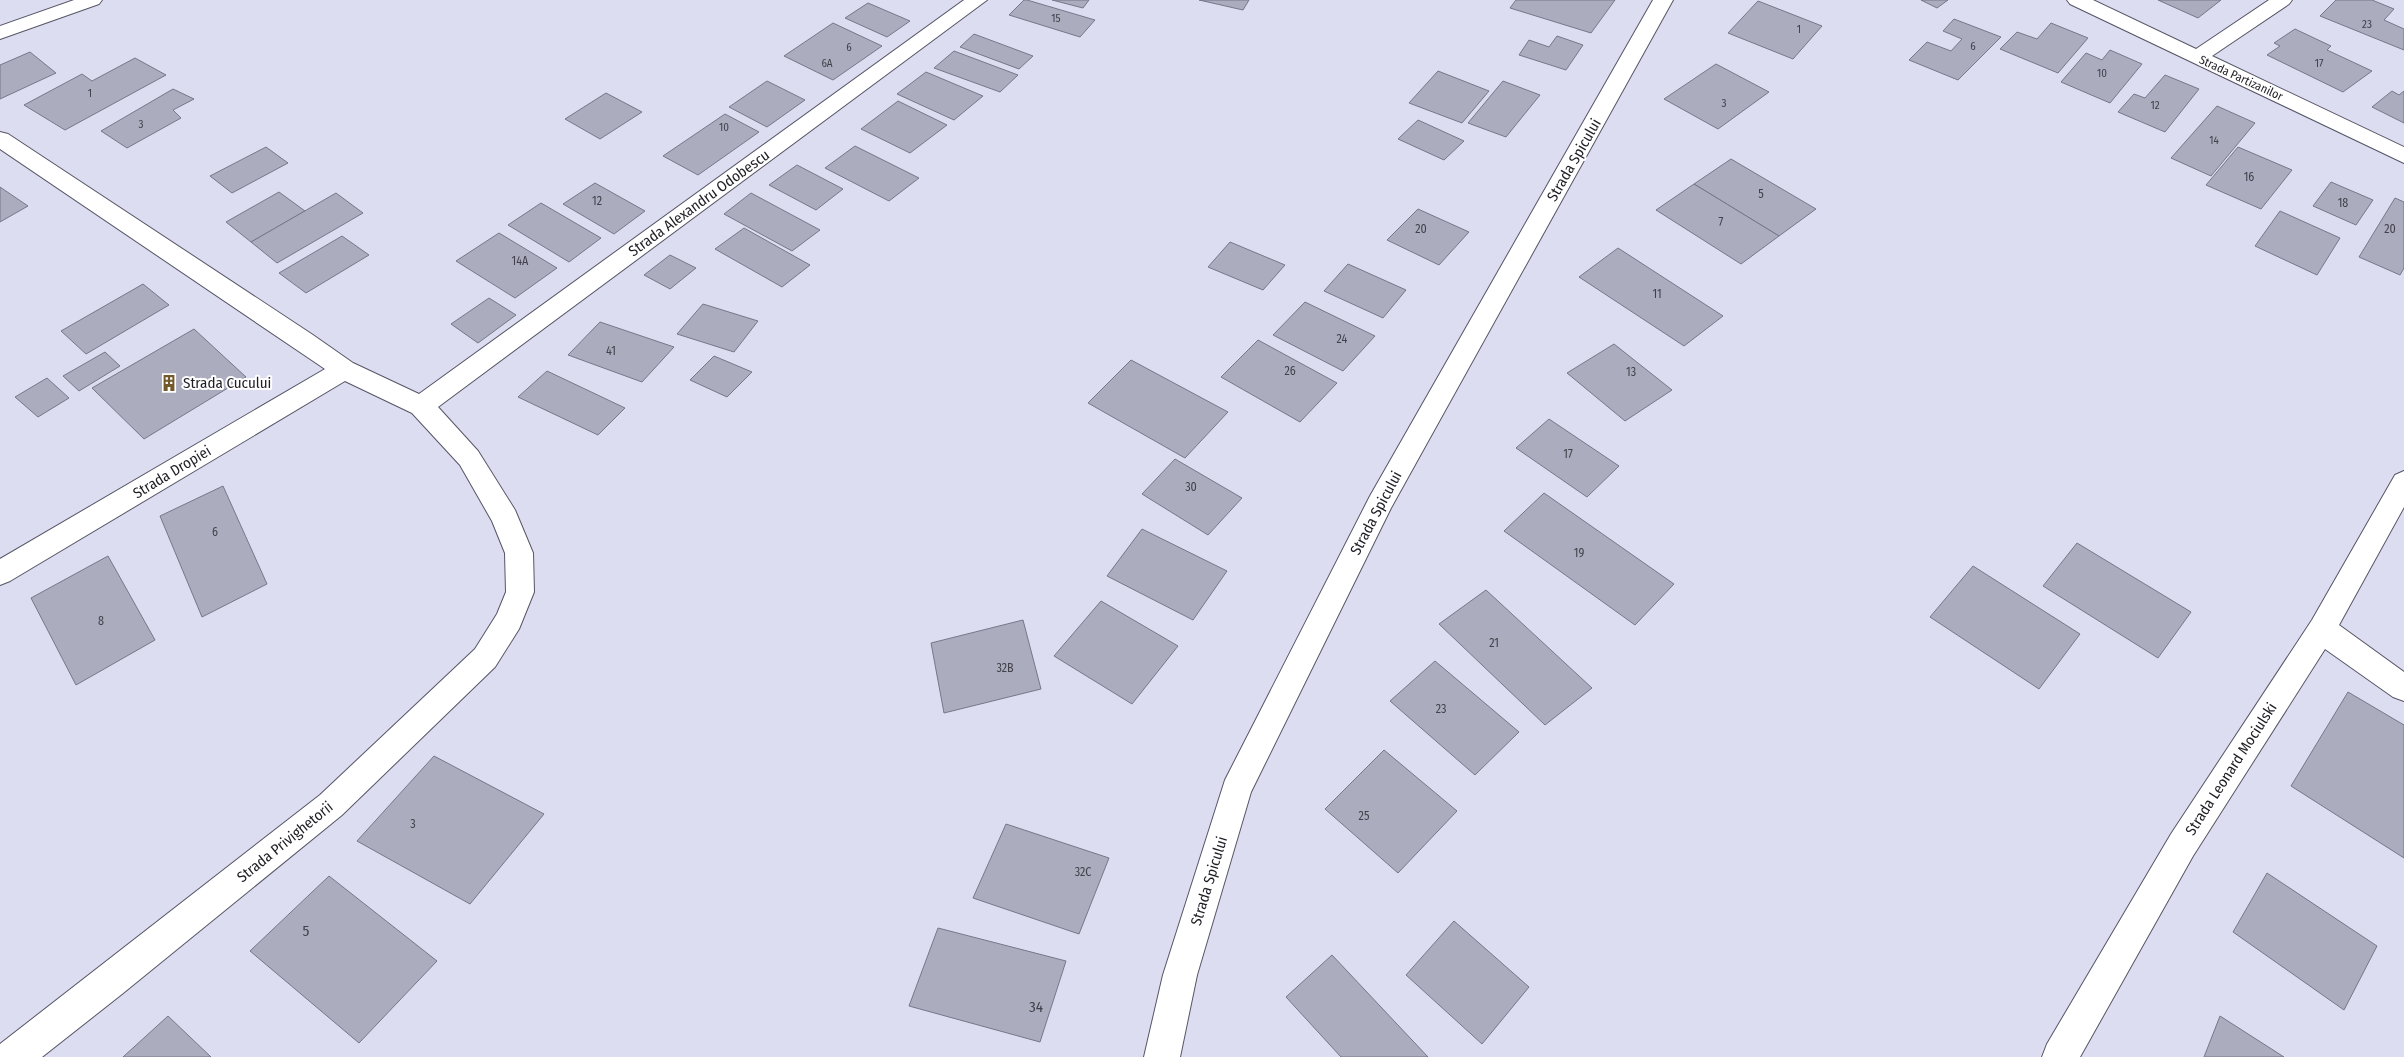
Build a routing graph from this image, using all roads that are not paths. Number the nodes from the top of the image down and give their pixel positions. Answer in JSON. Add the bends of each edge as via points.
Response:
{"nodes":[{"id":1,"x":92,"y":0,"type":"edge"},
{"id":2,"x":977,"y":0,"type":"edge"},
{"id":3,"x":1663,"y":0,"type":"edge"},
{"id":4,"x":2078,"y":0,"type":"edge"},
{"id":5,"x":2282,"y":0,"type":"edge"},
{"id":6,"x":0,"y":33,"type":"edge"},
{"id":7,"x":2198,"y":57,"type":"junction"},
{"id":8,"x":0,"y":139,"type":"edge"},
{"id":9,"x":2404,"y":156,"type":"edge"},
{"id":10,"x":344,"y":370,"type":"junction"},
{"id":11,"x":421,"y":406,"type":"junction"},
{"id":12,"x":2404,"y":482,"type":"edge"},
{"id":13,"x":0,"y":573,"type":"edge"},
{"id":14,"x":2322,"y":629,"type":"junction"},
{"id":15,"x":2404,"y":688,"type":"edge"},
{"id":16,"x":13,"y":1057,"type":"edge"},
{"id":17,"x":1162,"y":1057,"type":"edge"},
{"id":18,"x":2060,"y":1057,"type":"edge"}],
"edges":[{"from":1,"to":6,"type":"street"},
{"from":2,"to":11,"type":"street","name":"Strada Alexandru Odobescu"},
{"from":3,"to":17,"type":"street","name":"Strada Spicului","via":[[1380,504],[1236,790],[1180,976]]},
{"from":4,"to":7,"type":"street","name":"Strada Partizanilor"},
{"from":5,"to":7,"type":"street"},
{"from":7,"to":9,"type":"street","name":"Strada Partizanilor"},
{"from":8,"to":10,"type":"street"},
{"from":10,"to":11,"type":"street"},
{"from":10,"to":13,"type":"street","name":"Strada Dropiei"},
{"from":11,"to":16,"type":"street","name":"Strada Privighetorii","via":[[469,458],[505,518],[519,553],[520,592],[508,620],[485,658],[331,805]]},
{"from":12,"to":14,"type":"street","name":"Strada Leonard Mociulski"},
{"from":14,"to":15,"type":"street"},
{"from":14,"to":18,"type":"street","name":"Strada Leonard Mociulski","via":[[2182,846]]}]}
